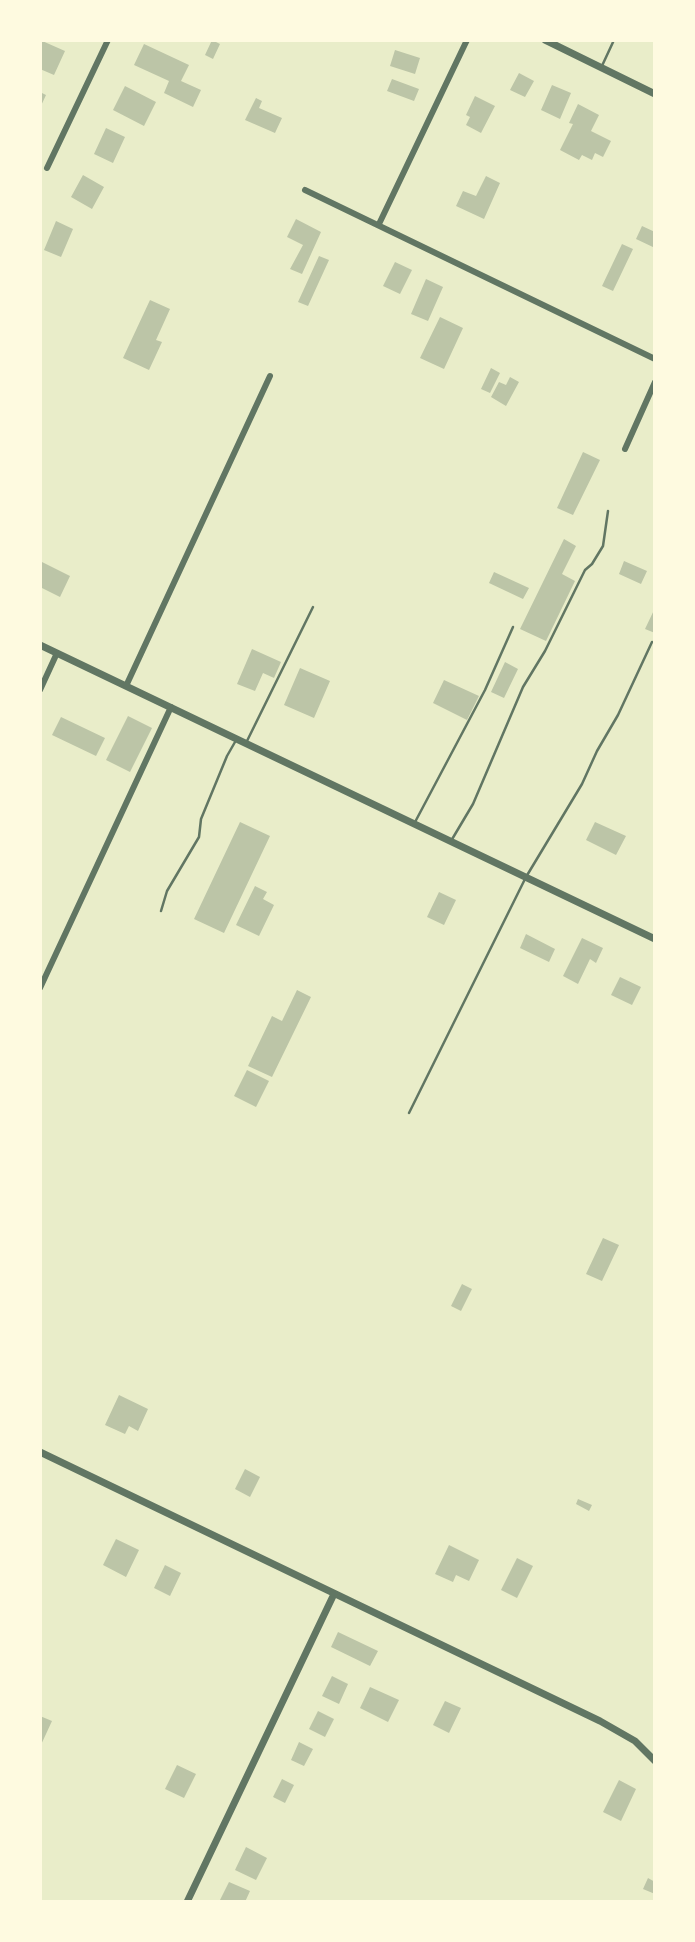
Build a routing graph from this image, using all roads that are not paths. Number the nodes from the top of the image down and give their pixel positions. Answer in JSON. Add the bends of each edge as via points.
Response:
{"nodes":[{"id":1,"x":108,"y":40,"type":"edge"},
{"id":2,"x":467,"y":40,"type":"edge"},
{"id":3,"x":545,"y":40,"type":"edge"},
{"id":4,"x":614,"y":40,"type":"edge"},
{"id":5,"x":601,"y":68,"type":"junction"},
{"id":6,"x":655,"y":94,"type":"edge"},
{"id":7,"x":47,"y":168,"type":"dead end"},
{"id":8,"x":305,"y":190,"type":"dead end"},
{"id":9,"x":379,"y":224,"type":"junction"},
{"id":10,"x":655,"y":359,"type":"edge"},
{"id":11,"x":270,"y":376,"type":"dead end"},
{"id":12,"x":655,"y":382,"type":"edge"},
{"id":13,"x":625,"y":449,"type":"dead end"},
{"id":14,"x":608,"y":511,"type":"dead end"},
{"id":15,"x":313,"y":607,"type":"dead end"},
{"id":16,"x":513,"y":627,"type":"dead end"},
{"id":17,"x":652,"y":642,"type":"dead end"},
{"id":18,"x":40,"y":645,"type":"edge"},
{"id":19,"x":57,"y":653,"type":"junction"},
{"id":20,"x":126,"y":686,"type":"junction"},
{"id":21,"x":40,"y":690,"type":"edge"},
{"id":22,"x":171,"y":707,"type":"junction"},
{"id":23,"x":237,"y":739,"type":"junction"},
{"id":24,"x":246,"y":743,"type":"junction"},
{"id":25,"x":414,"y":824,"type":"junction"},
{"id":26,"x":451,"y":841,"type":"junction"},
{"id":27,"x":526,"y":877,"type":"junction"},
{"id":28,"x":161,"y":911,"type":"dead end"},
{"id":29,"x":655,"y":939,"type":"edge"},
{"id":30,"x":40,"y":988,"type":"edge"},
{"id":31,"x":409,"y":1113,"type":"dead end"},
{"id":32,"x":40,"y":1452,"type":"edge"},
{"id":33,"x":334,"y":1594,"type":"junction"},
{"id":34,"x":655,"y":1761,"type":"edge"},
{"id":35,"x":187,"y":1902,"type":"edge"}],
"edges":[{"from":1,"to":7,"type":"street"},
{"from":2,"to":9,"type":"street"},
{"from":3,"to":5,"type":"street"},
{"from":4,"to":5,"type":"lane"},
{"from":5,"to":6,"type":"street"},
{"from":8,"to":9,"type":"street"},
{"from":9,"to":10,"type":"street"},
{"from":11,"to":20,"type":"street"},
{"from":12,"to":13,"type":"street"},
{"from":14,"to":26,"type":"lane","via":[[603,546],[585,570],[523,687],[473,804]]},
{"from":15,"to":24,"type":"lane"},
{"from":16,"to":25,"type":"lane"},
{"from":17,"to":27,"type":"lane","via":[[582,784]]},
{"from":18,"to":19,"type":"street"},
{"from":19,"to":20,"type":"street"},
{"from":19,"to":21,"type":"street"},
{"from":20,"to":22,"type":"street"},
{"from":22,"to":23,"type":"street"},
{"from":22,"to":30,"type":"street"},
{"from":23,"to":24,"type":"street"},
{"from":23,"to":28,"type":"lane","via":[[201,819],[199,837],[167,891]]},
{"from":24,"to":25,"type":"street"},
{"from":25,"to":26,"type":"street"},
{"from":26,"to":27,"type":"street"},
{"from":27,"to":29,"type":"street"},
{"from":27,"to":31,"type":"lane"},
{"from":32,"to":33,"type":"street"},
{"from":33,"to":34,"type":"street","via":[[600,1721],[635,1741]]},
{"from":33,"to":35,"type":"street"}]}
